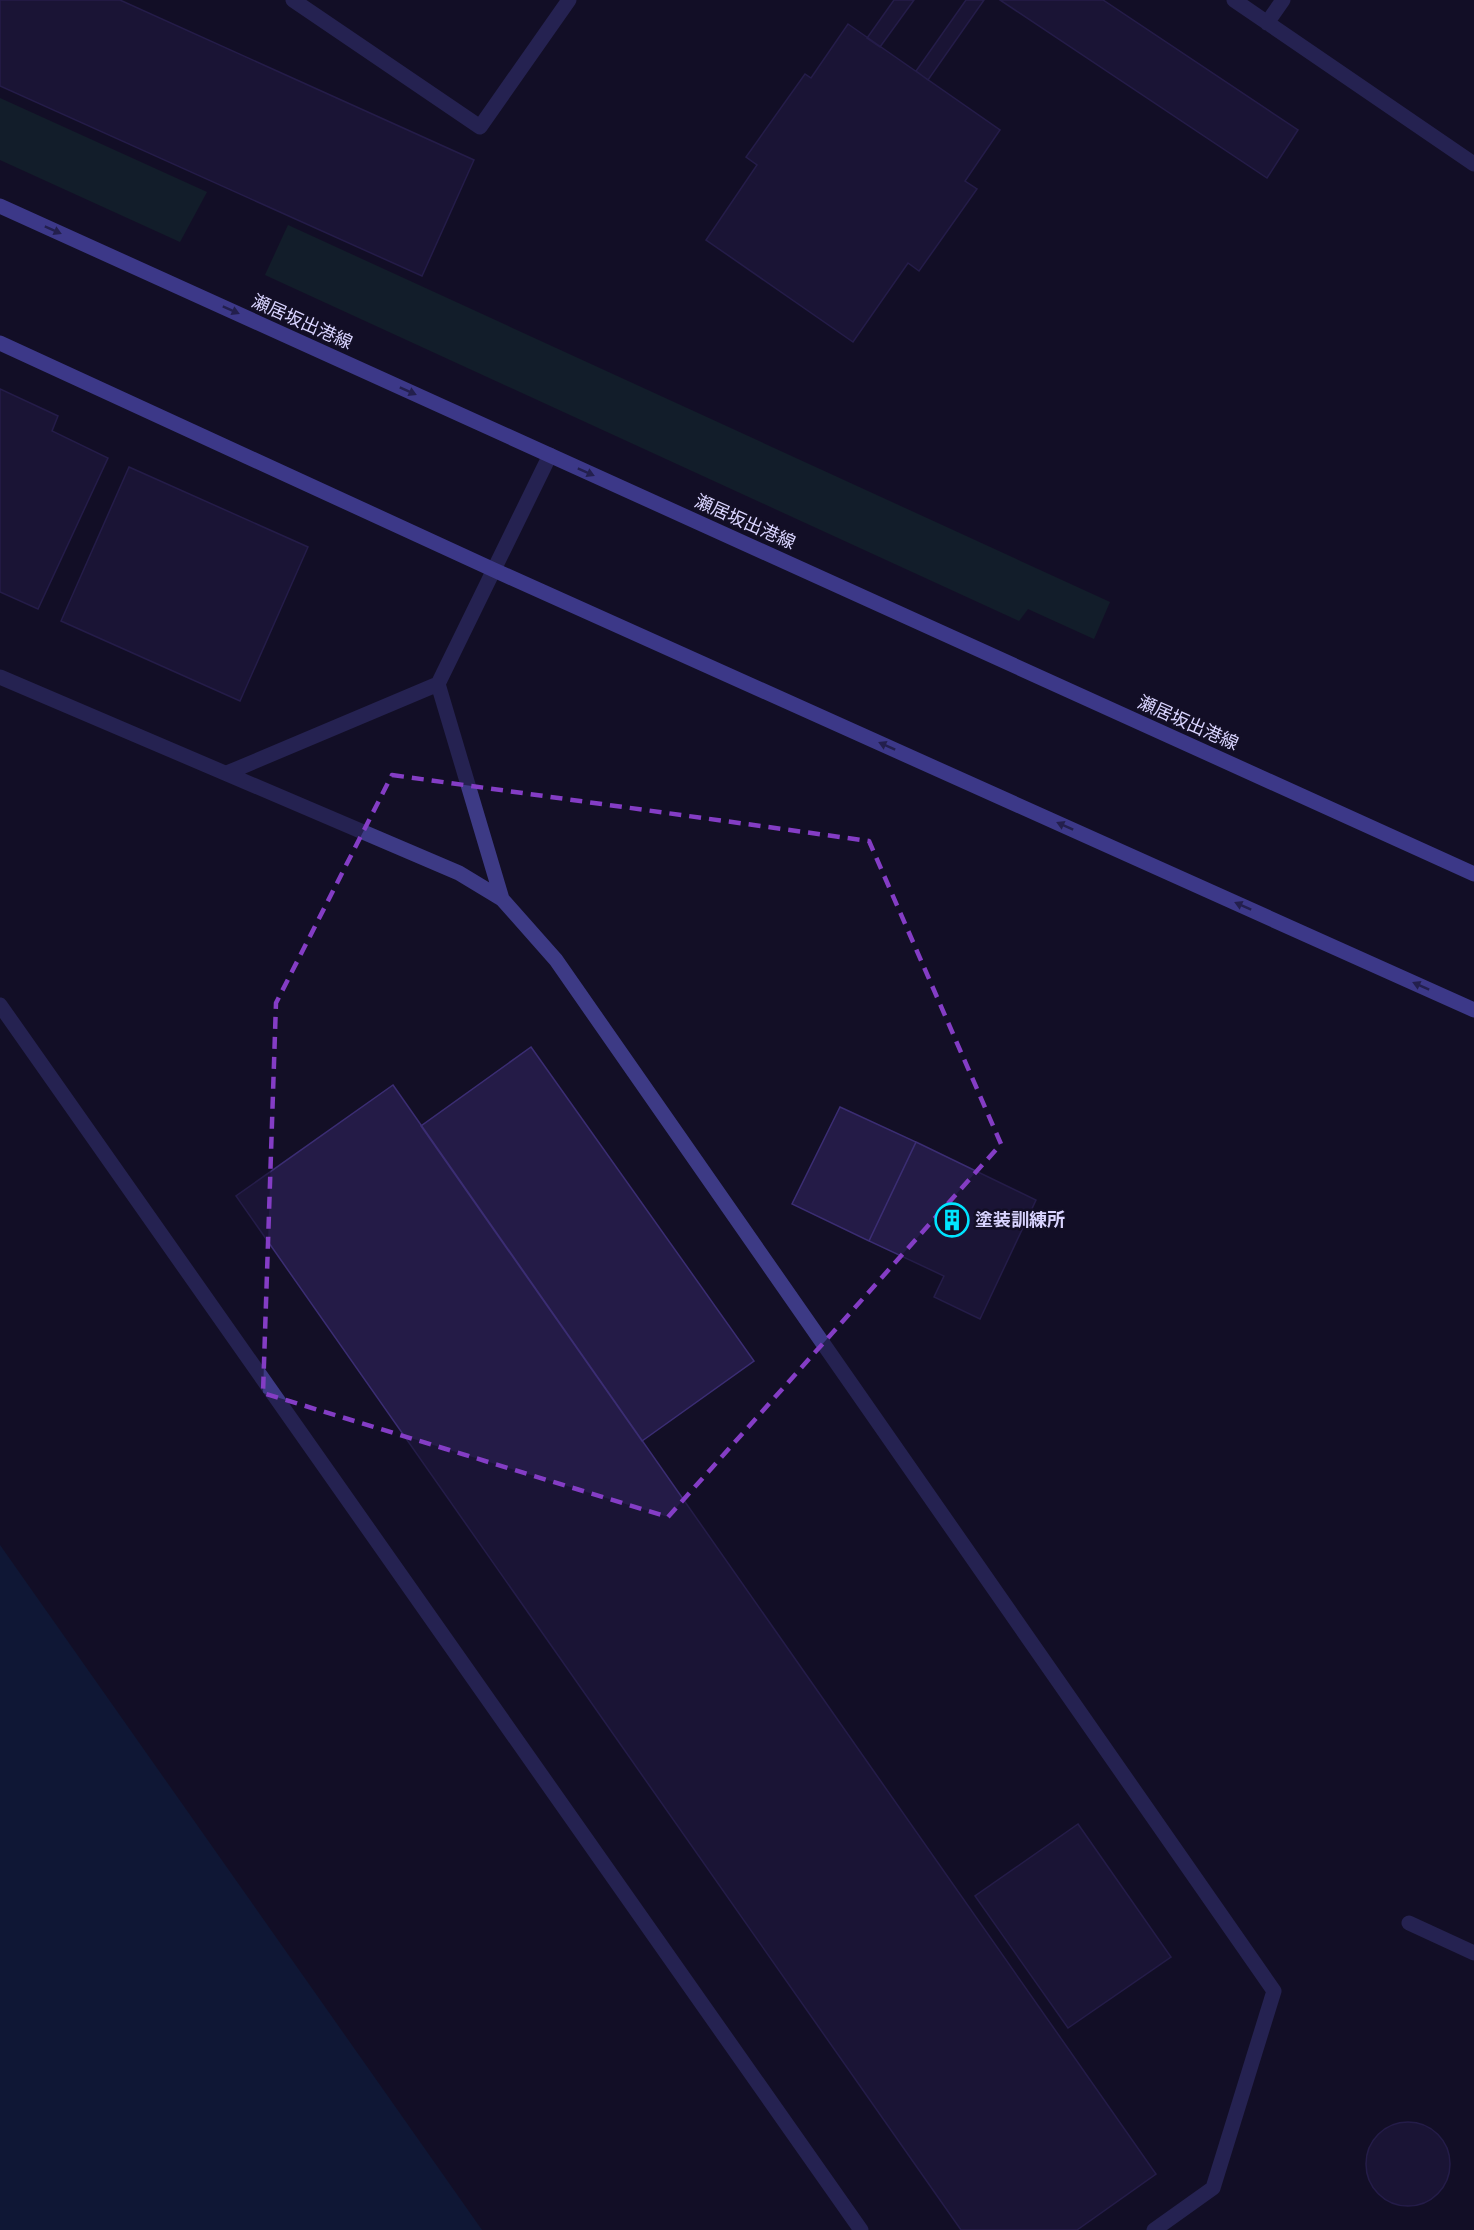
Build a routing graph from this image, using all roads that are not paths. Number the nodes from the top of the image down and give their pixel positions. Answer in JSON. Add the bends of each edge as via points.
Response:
{"nodes":[{"id":1,"x":293,"y":0,"type":"edge"},
{"id":2,"x":569,"y":0,"type":"edge"},
{"id":3,"x":1234,"y":0,"type":"edge"},
{"id":4,"x":1283,"y":0,"type":"edge"},
{"id":5,"x":1267,"y":23,"type":"junction"},
{"id":6,"x":1474,"y":164,"type":"edge"},
{"id":7,"x":0,"y":206,"type":"edge"},
{"id":8,"x":0,"y":343,"type":"edge"},
{"id":9,"x":550,"y":455,"type":"junction"},
{"id":10,"x":494,"y":570,"type":"junction"},
{"id":11,"x":0,"y":677,"type":"edge"},
{"id":12,"x":438,"y":684,"type":"junction"},
{"id":13,"x":227,"y":773,"type":"junction"},
{"id":14,"x":1474,"y":874,"type":"edge"},
{"id":15,"x":502,"y":899,"type":"junction"},
{"id":16,"x":0,"y":1005,"type":"edge"},
{"id":17,"x":1474,"y":1010,"type":"edge"},
{"id":18,"x":1409,"y":1923,"type":"dead end"},
{"id":19,"x":1474,"y":1953,"type":"edge"},
{"id":20,"x":861,"y":2230,"type":"edge"},
{"id":21,"x":1154,"y":2230,"type":"edge"}],
"edges":[{"from":1,"to":2,"type":"lane","via":[[480,127]]},
{"from":3,"to":5,"type":"lane"},
{"from":4,"to":5,"type":"lane"},
{"from":5,"to":6,"type":"lane"},
{"from":7,"to":9,"type":"main road","name":"瀬居坂出港線","one_way":true},
{"from":8,"to":10,"type":"main road"},
{"from":9,"to":10,"type":"lane"},
{"from":9,"to":14,"type":"main road","name":"瀬居坂出港線","one_way":true},
{"from":10,"to":12,"type":"lane"},
{"from":17,"to":10,"type":"main road","one_way":true},
{"from":11,"to":13,"type":"lane"},
{"from":12,"to":13,"type":"lane"},
{"from":12,"to":15,"type":"lane"},
{"from":13,"to":15,"type":"lane","via":[[459,873]]},
{"from":15,"to":21,"type":"lane","via":[[562,970],[1274,1991],[1214,2188]]},
{"from":16,"to":20,"type":"lane"},
{"from":18,"to":19,"type":"lane"}]}
